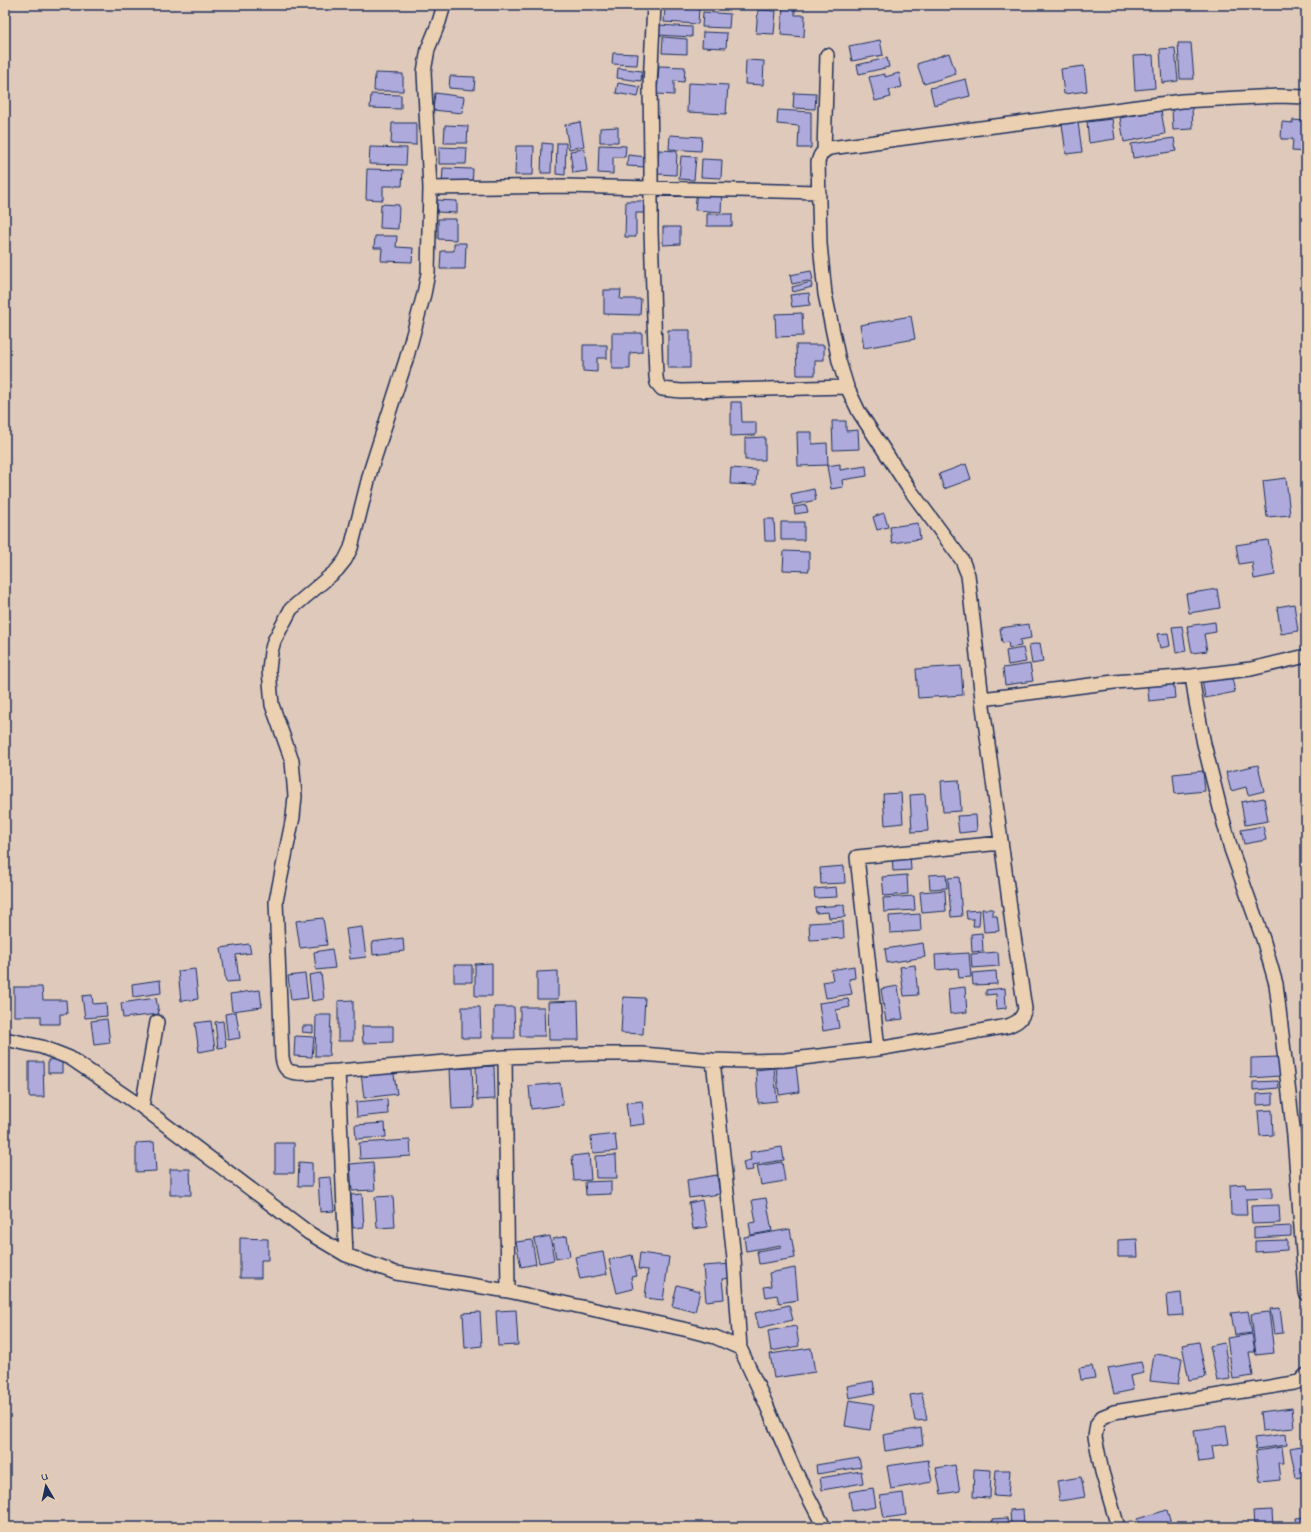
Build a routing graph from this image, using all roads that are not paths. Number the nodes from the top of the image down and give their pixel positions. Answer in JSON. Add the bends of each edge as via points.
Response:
{"nodes":[{"id":1,"x":444,"y":5,"type":"edge"},
{"id":2,"x":654,"y":5,"type":"edge"},
{"id":3,"x":828,"y":55,"type":"dead end"},
{"id":4,"x":1306,"y":96,"type":"edge"},
{"id":5,"x":824,"y":150,"type":"junction"},
{"id":6,"x":430,"y":188,"type":"junction"},
{"id":7,"x":651,"y":188,"type":"junction"},
{"id":8,"x":819,"y":192,"type":"junction"},
{"id":9,"x":847,"y":387,"type":"junction"},
{"id":10,"x":1306,"y":656,"type":"edge"},
{"id":11,"x":1192,"y":676,"type":"junction"},
{"id":12,"x":982,"y":699,"type":"junction"},
{"id":13,"x":1001,"y":843,"type":"junction"},
{"id":14,"x":157,"y":1022,"type":"dead end"},
{"id":15,"x":5,"y":1038,"type":"edge"},
{"id":16,"x":878,"y":1049,"type":"junction"},
{"id":17,"x":505,"y":1057,"type":"junction"},
{"id":18,"x":713,"y":1060,"type":"junction"},
{"id":19,"x":338,"y":1071,"type":"junction"},
{"id":20,"x":142,"y":1107,"type":"junction"},
{"id":21,"x":346,"y":1255,"type":"junction"},
{"id":22,"x":508,"y":1291,"type":"junction"},
{"id":23,"x":1306,"y":1293,"type":"edge"},
{"id":24,"x":740,"y":1348,"type":"junction"},
{"id":25,"x":1306,"y":1375,"type":"edge"},
{"id":26,"x":824,"y":1527,"type":"edge"},
{"id":27,"x":1118,"y":1527,"type":"edge"}],
"edges":[{"from":1,"to":6,"type":"street","via":[[428,49],[424,72]]},
{"from":2,"to":7,"type":"street","via":[[650,78]]},
{"from":3,"to":5,"type":"street"},
{"from":4,"to":5,"type":"street","via":[[1182,101]]},
{"from":5,"to":8,"type":"street","via":[[818,162]]},
{"from":6,"to":7,"type":"street"},
{"from":6,"to":19,"type":"street","via":[[429,259],[424,294],[371,469],[354,538],[345,560],[291,609],[274,641],[269,670],[272,705],[292,761],[296,796],[276,901],[283,1066],[289,1071],[299,1073]]},
{"from":7,"to":8,"type":"street"},
{"from":7,"to":9,"type":"street","via":[[650,231],[656,376],[657,383],[662,389],[681,391]]},
{"from":8,"to":9,"type":"street","via":[[820,244],[825,294]]},
{"from":9,"to":12,"type":"street","via":[[859,412],[910,490],[962,560],[968,575]]},
{"from":10,"to":11,"type":"street","via":[[1251,669]]},
{"from":11,"to":12,"type":"street","via":[[1114,682]]},
{"from":11,"to":23,"type":"street","via":[[1204,744],[1220,809],[1231,849],[1264,939],[1276,984],[1294,1136]]},
{"from":12,"to":13,"type":"street"},
{"from":13,"to":16,"type":"street","via":[[1025,1009],[1022,1017],[1017,1023],[1008,1026]]},
{"from":13,"to":16,"type":"street","via":[[857,857]]},
{"from":14,"to":20,"type":"street"},
{"from":15,"to":20,"type":"street","via":[[42,1047],[70,1058]]},
{"from":16,"to":18,"type":"street","via":[[785,1060]]},
{"from":17,"to":18,"type":"street","via":[[642,1054]]},
{"from":17,"to":19,"type":"street"},
{"from":17,"to":22,"type":"street"},
{"from":18,"to":24,"type":"street","via":[[734,1259]]},
{"from":19,"to":21,"type":"street"},
{"from":20,"to":21,"type":"street","via":[[309,1233]]},
{"from":21,"to":22,"type":"street","via":[[396,1273]]},
{"from":22,"to":24,"type":"street","via":[[688,1330],[715,1337]]},
{"from":24,"to":26,"type":"street","via":[[793,1467]]},
{"from":25,"to":27,"type":"street","via":[[1294,1384],[1114,1412],[1102,1417],[1097,1424],[1094,1437]]}]}
